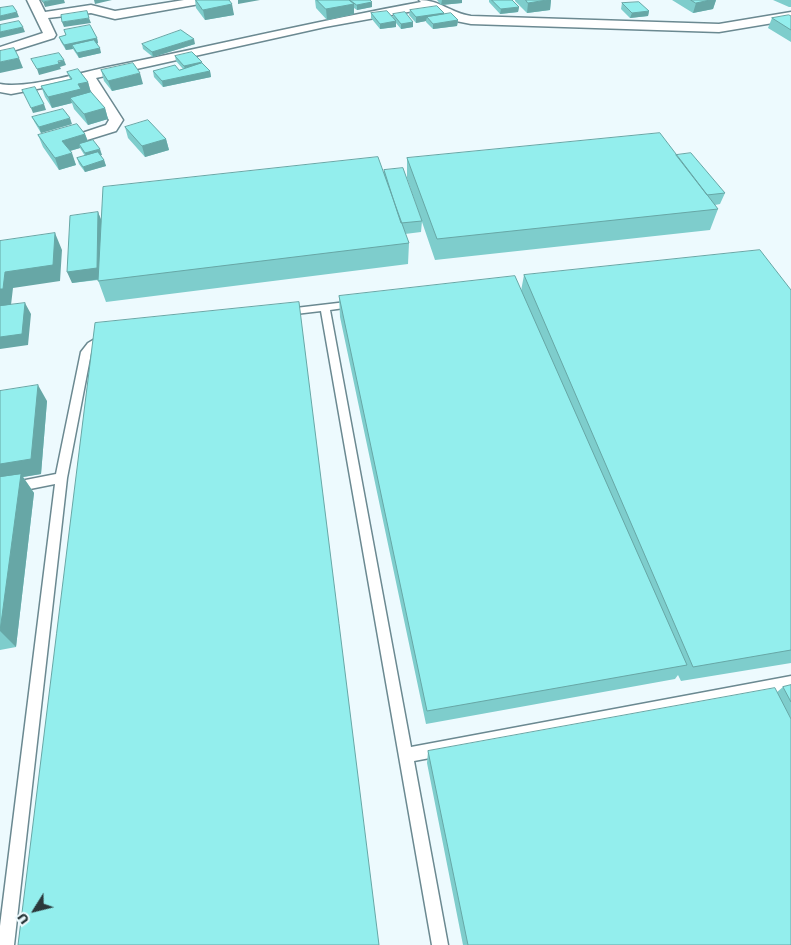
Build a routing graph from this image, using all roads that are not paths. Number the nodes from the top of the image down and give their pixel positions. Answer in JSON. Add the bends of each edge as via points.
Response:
{"nodes":[{"id":1,"x":33,"y":0,"type":"edge"},
{"id":2,"x":205,"y":0,"type":"edge"},
{"id":3,"x":428,"y":2,"type":"edge"},
{"id":4,"x":40,"y":16,"type":"junction"},
{"id":5,"x":791,"y":16,"type":"edge"},
{"id":6,"x":0,"y":51,"type":"edge"},
{"id":7,"x":89,"y":77,"type":"junction"},
{"id":8,"x":0,"y":88,"type":"edge"},
{"id":9,"x":87,"y":136,"type":"dead end"},
{"id":10,"x":365,"y":303,"type":"edge"},
{"id":11,"x":325,"y":308,"type":"junction"},
{"id":12,"x":277,"y":313,"type":"edge"},
{"id":13,"x":113,"y":332,"type":"edge"},
{"id":14,"x":61,"y":478,"type":"junction"},
{"id":15,"x":0,"y":490,"type":"edge"},
{"id":16,"x":791,"y":683,"type":"edge"},
{"id":17,"x":406,"y":755,"type":"junction"},
{"id":18,"x":6,"y":945,"type":"edge"},
{"id":19,"x":440,"y":945,"type":"edge"}],
"edges":[{"from":1,"to":4,"type":"street"},
{"from":2,"to":4,"type":"street","via":[[115,15],[91,9]]},
{"from":3,"to":5,"type":"street","via":[[463,20],[719,28]]},
{"from":3,"to":7,"type":"street"},
{"from":4,"to":6,"type":"street","via":[[50,35]]},
{"from":7,"to":8,"type":"street","via":[[12,90]]},
{"from":7,"to":9,"type":"street","via":[[116,120],[111,128]]},
{"from":10,"to":11,"type":"lane"},
{"from":11,"to":12,"type":"lane"},
{"from":11,"to":17,"type":"lane"},
{"from":13,"to":14,"type":"lane","via":[[91,345],[86,352]]},
{"from":14,"to":15,"type":"lane"},
{"from":14,"to":18,"type":"lane"},
{"from":16,"to":17,"type":"lane"},
{"from":17,"to":19,"type":"lane"}]}
